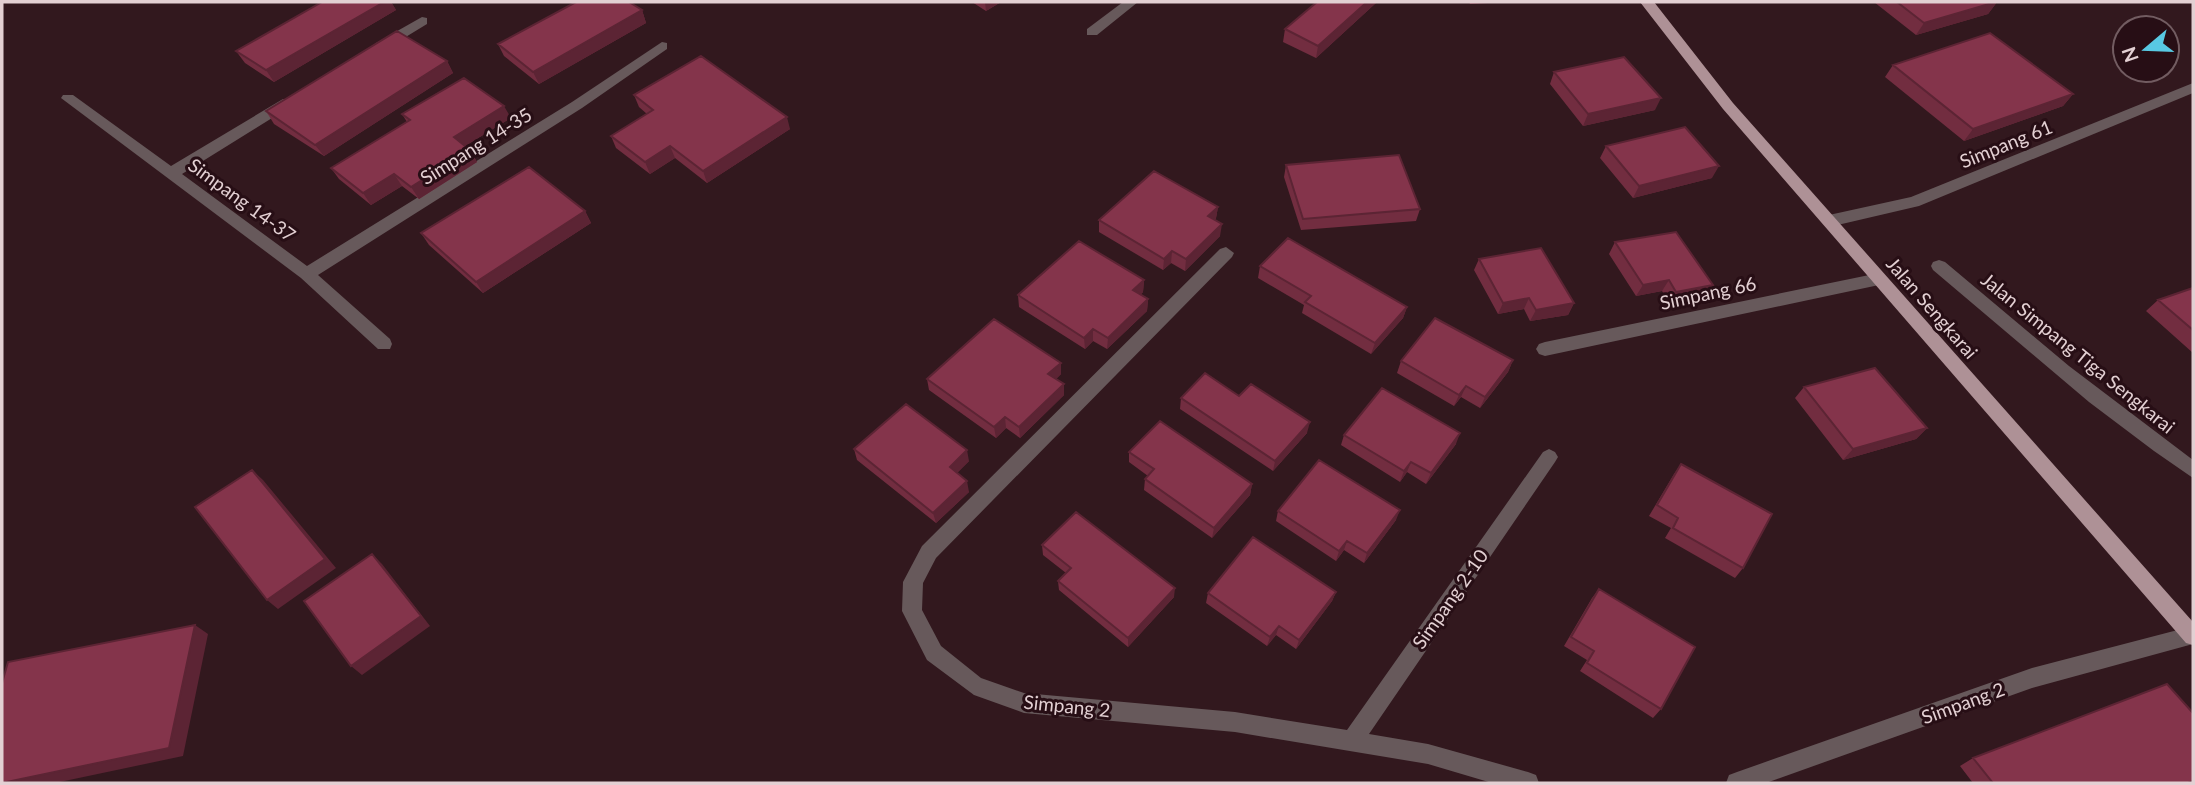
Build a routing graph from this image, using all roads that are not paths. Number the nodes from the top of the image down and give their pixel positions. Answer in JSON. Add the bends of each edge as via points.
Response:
{"nodes":[{"id":1,"x":1131,"y":2,"type":"edge"},
{"id":2,"x":1647,"y":2,"type":"edge"},
{"id":3,"x":422,"y":21,"type":"dead end"},
{"id":4,"x":1092,"y":32,"type":"dead end"},
{"id":5,"x":662,"y":46,"type":"dead end"},
{"id":6,"x":365,"y":55,"type":"edge"},
{"id":7,"x":2193,"y":88,"type":"edge"},
{"id":8,"x":296,"y":97,"type":"edge"},
{"id":9,"x":68,"y":98,"type":"dead end"},
{"id":10,"x":170,"y":174,"type":"junction"},
{"id":11,"x":1829,"y":221,"type":"junction"},
{"id":12,"x":1226,"y":253,"type":"dead end"},
{"id":13,"x":1939,"y":266,"type":"dead end"},
{"id":14,"x":307,"y":274,"type":"junction"},
{"id":15,"x":1879,"y":279,"type":"junction"},
{"id":16,"x":384,"y":344,"type":"dead end"},
{"id":17,"x":1545,"y":349,"type":"dead end"},
{"id":18,"x":1549,"y":457,"type":"dead end"},
{"id":19,"x":2193,"y":470,"type":"edge"},
{"id":20,"x":2193,"y":635,"type":"edge"},
{"id":21,"x":1352,"y":741,"type":"junction"},
{"id":22,"x":1528,"y":783,"type":"edge"},
{"id":23,"x":1737,"y":783,"type":"edge"}],
"edges":[{"from":1,"to":4,"type":"street"},
{"from":2,"to":11,"type":"main road","name":"Jalan Sengkarai","via":[[1728,106]]},
{"from":3,"to":6,"type":"street"},
{"from":5,"to":14,"type":"street","name":"Simpang 14-35","via":[[577,105]]},
{"from":7,"to":11,"type":"street","name":"Simpang 61","via":[[1914,202]]},
{"from":8,"to":10,"type":"street"},
{"from":9,"to":10,"type":"street","name":"Simpang 14-37"},
{"from":10,"to":14,"type":"street","name":"Simpang 14-37"},
{"from":11,"to":15,"type":"main road","name":"Jalan Sengkarai"},
{"from":12,"to":21,"type":"street","name":"Simpang 2","via":[[929,552],[913,582],[912,611],[934,653],[974,685],[1024,703],[1235,722]]},
{"from":13,"to":19,"type":"street","name":"Jalan Simpang Tiga Sengkarai","via":[[2037,350]]},
{"from":14,"to":16,"type":"street","name":"Simpang 14-37"},
{"from":15,"to":17,"type":"street","name":"Simpang 66"},
{"from":15,"to":20,"type":"main road","name":"Jalan Sengkarai"},
{"from":18,"to":21,"type":"street","name":"Simpang 2-10"},
{"from":20,"to":23,"type":"street","name":"Simpang 2","via":[[2032,678]]},
{"from":21,"to":22,"type":"street","name":"Simpang 2","via":[[1428,754]]}]}
